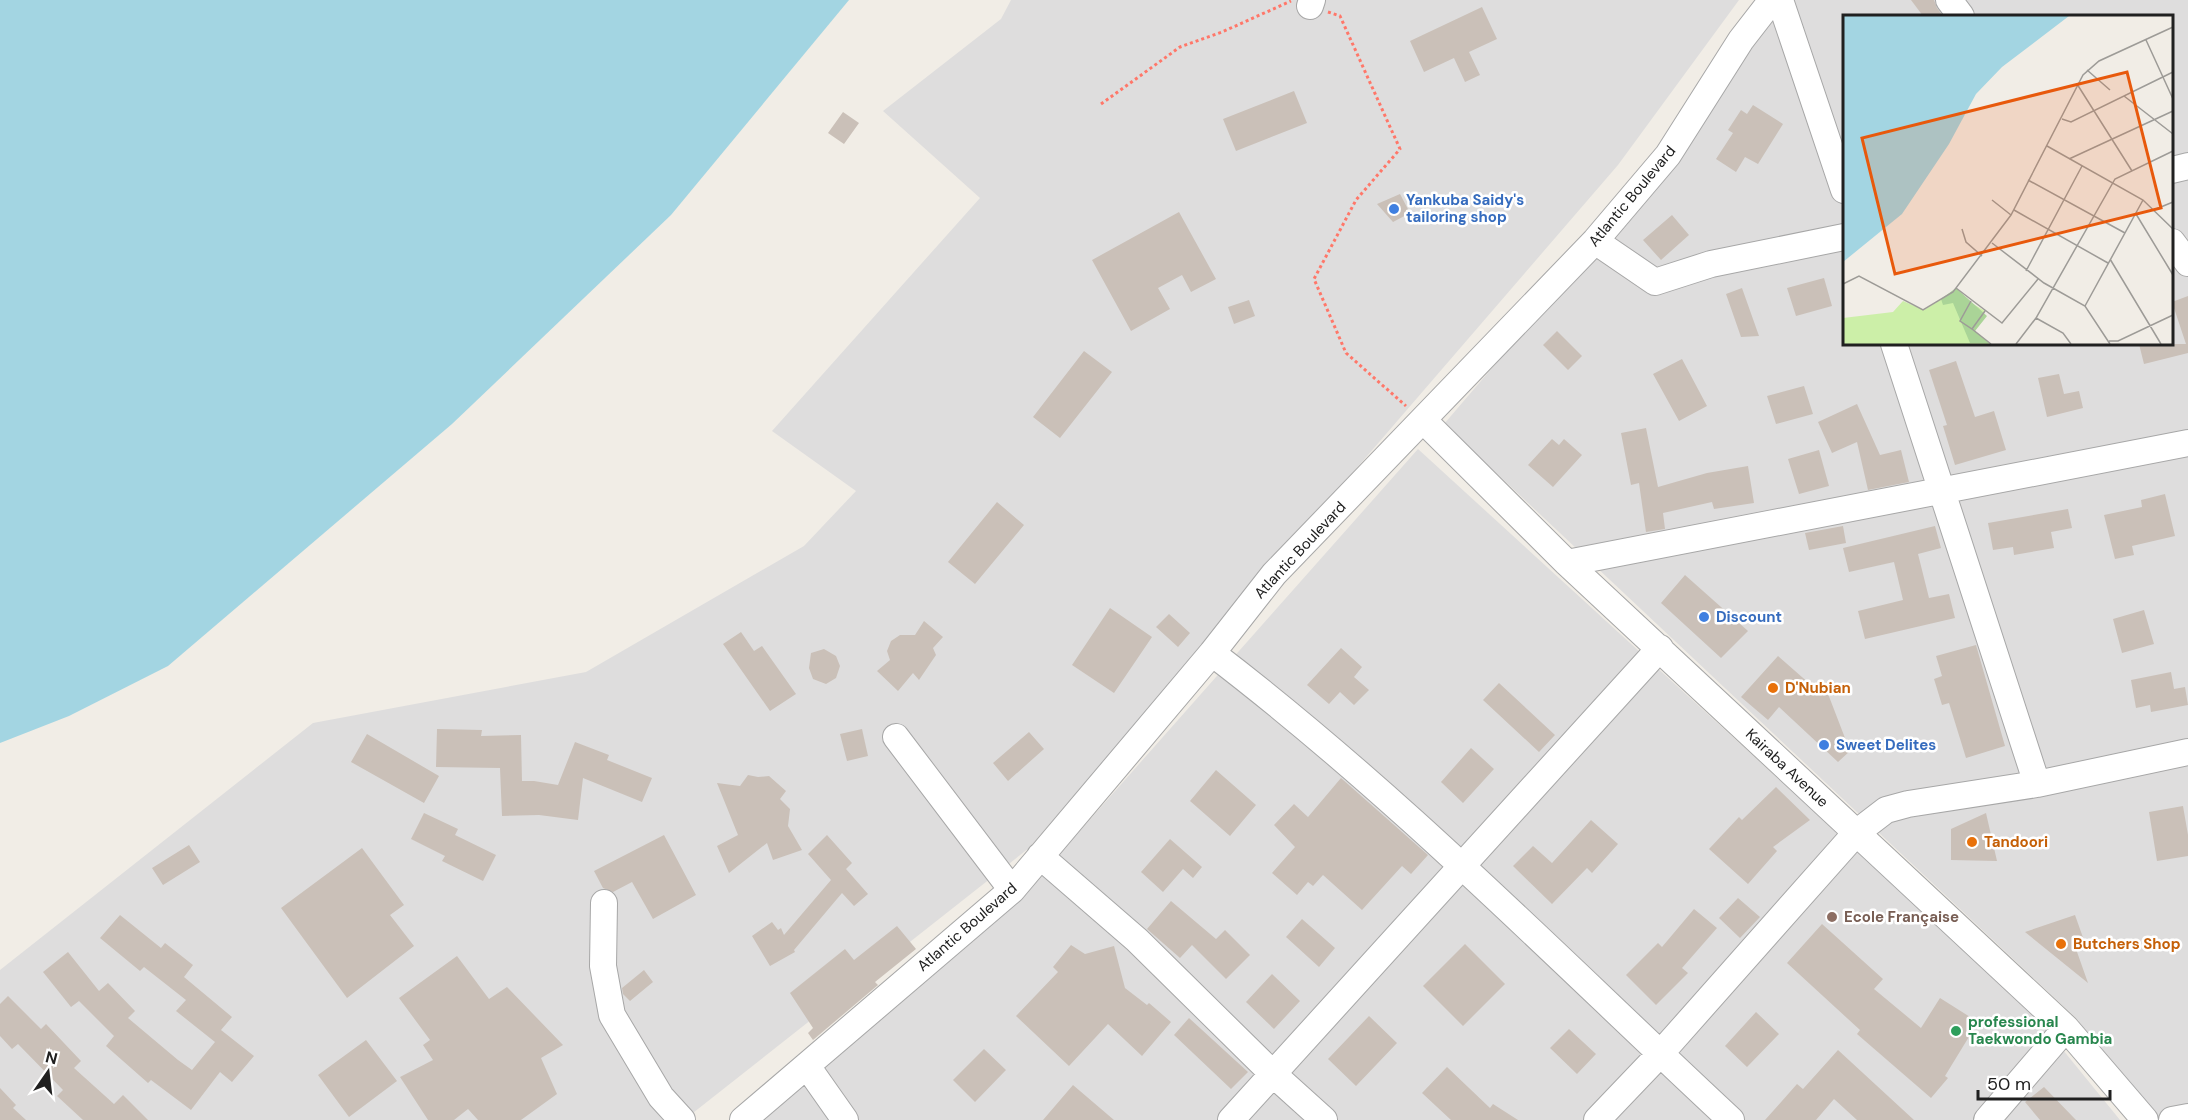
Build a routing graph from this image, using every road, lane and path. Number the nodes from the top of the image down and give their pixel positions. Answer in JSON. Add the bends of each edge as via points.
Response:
{"nodes":[{"id":1,"x":1773,"y":0,"type":"edge"},
{"id":2,"x":1780,"y":0,"type":"edge"},
{"id":3,"x":1949,"y":0,"type":"edge"},
{"id":4,"x":1305,"y":2,"type":"edge"},
{"id":5,"x":1960,"y":15,"type":"edge"},
{"id":6,"x":1101,"y":104,"type":"dead end"},
{"id":7,"x":2188,"y":166,"type":"edge"},
{"id":8,"x":2173,"y":170,"type":"edge"},
{"id":9,"x":1843,"y":184,"type":"edge"},
{"id":10,"x":1843,"y":237,"type":"edge"},
{"id":11,"x":1595,"y":241,"type":"junction"},
{"id":12,"x":2173,"y":243,"type":"edge"},
{"id":13,"x":2188,"y":263,"type":"edge"},
{"id":14,"x":1894,"y":345,"type":"edge"},
{"id":15,"x":1424,"y":421,"type":"junction"},
{"id":16,"x":2188,"y":443,"type":"edge"},
{"id":17,"x":1941,"y":492,"type":"junction"},
{"id":18,"x":1567,"y":563,"type":"junction"},
{"id":19,"x":1660,"y":648,"type":"junction"},
{"id":20,"x":1212,"y":653,"type":"junction"},
{"id":21,"x":896,"y":737,"type":"dead end"},
{"id":22,"x":2188,"y":752,"type":"edge"},
{"id":23,"x":2037,"y":784,"type":"junction"},
{"id":24,"x":1856,"y":833,"type":"junction"},
{"id":25,"x":1040,"y":856,"type":"junction"},
{"id":26,"x":1463,"y":865,"type":"junction"},
{"id":27,"x":1012,"y":890,"type":"junction"},
{"id":28,"x":604,"y":903,"type":"dead end"},
{"id":29,"x":2066,"y":1028,"type":"junction"},
{"id":30,"x":1660,"y":1054,"type":"junction"},
{"id":31,"x":807,"y":1066,"type":"junction"},
{"id":32,"x":1273,"y":1074,"type":"junction"},
{"id":33,"x":2188,"y":1117,"type":"edge"},
{"id":34,"x":682,"y":1120,"type":"edge"},
{"id":35,"x":743,"y":1120,"type":"edge"},
{"id":36,"x":845,"y":1120,"type":"edge"},
{"id":37,"x":1231,"y":1120,"type":"edge"},
{"id":38,"x":1324,"y":1120,"type":"edge"},
{"id":39,"x":1597,"y":1120,"type":"edge"},
{"id":40,"x":1731,"y":1120,"type":"edge"},
{"id":41,"x":1988,"y":1120,"type":"edge"},
{"id":42,"x":2145,"y":1120,"type":"edge"},
{"id":43,"x":2172,"y":1120,"type":"edge"}],
"edges":[{"from":1,"to":11,"type":"street","name":"Atlantic Boulevard","via":[[1741,40],[1668,155]]},
{"from":2,"to":9,"type":"street"},
{"from":3,"to":5,"type":"street"},
{"from":4,"to":6,"type":"path","via":[[1180,47]]},
{"from":4,"to":15,"type":"path","via":[[1340,16],[1400,149],[1356,200],[1314,279],[1346,353]]},
{"from":7,"to":8,"type":"street"},
{"from":10,"to":11,"type":"street","via":[[1711,264],[1655,282]]},
{"from":11,"to":15,"type":"street","name":"Atlantic Boulevard"},
{"from":12,"to":13,"type":"street"},
{"from":14,"to":17,"type":"street"},
{"from":15,"to":18,"type":"street","name":"Kairaba Avenue"},
{"from":15,"to":20,"type":"street","name":"Atlantic Boulevard","via":[[1274,574]]},
{"from":16,"to":17,"type":"street"},
{"from":17,"to":18,"type":"street"},
{"from":17,"to":23,"type":"street"},
{"from":18,"to":19,"type":"street","name":"Kairaba Avenue"},
{"from":19,"to":24,"type":"street","name":"Kairaba Avenue"},
{"from":19,"to":26,"type":"street"},
{"from":20,"to":25,"type":"street","name":"Atlantic Boulevard"},
{"from":20,"to":26,"type":"street","via":[[1271,697]]},
{"from":21,"to":27,"type":"street"},
{"from":22,"to":23,"type":"street"},
{"from":23,"to":24,"type":"street","via":[[1908,804],[1886,810]]},
{"from":24,"to":29,"type":"street","name":"Kairaba Avenue"},
{"from":24,"to":30,"type":"street"},
{"from":25,"to":27,"type":"street","name":"Atlantic Boulevard"},
{"from":25,"to":32,"type":"street","via":[[1137,940]]},
{"from":26,"to":30,"type":"street"},
{"from":26,"to":32,"type":"street"},
{"from":27,"to":31,"type":"street","name":"Atlantic Boulevard"},
{"from":28,"to":34,"type":"street","via":[[603,966],[612,1015],[661,1097]]},
{"from":29,"to":41,"type":"street"},
{"from":29,"to":42,"type":"street","name":"Kairaba Avenue"},
{"from":30,"to":39,"type":"street"},
{"from":30,"to":40,"type":"street"},
{"from":31,"to":35,"type":"street","name":"Atlantic Boulevard"},
{"from":31,"to":36,"type":"street"},
{"from":32,"to":37,"type":"street"},
{"from":32,"to":38,"type":"street"},
{"from":33,"to":43,"type":"street"}]}
